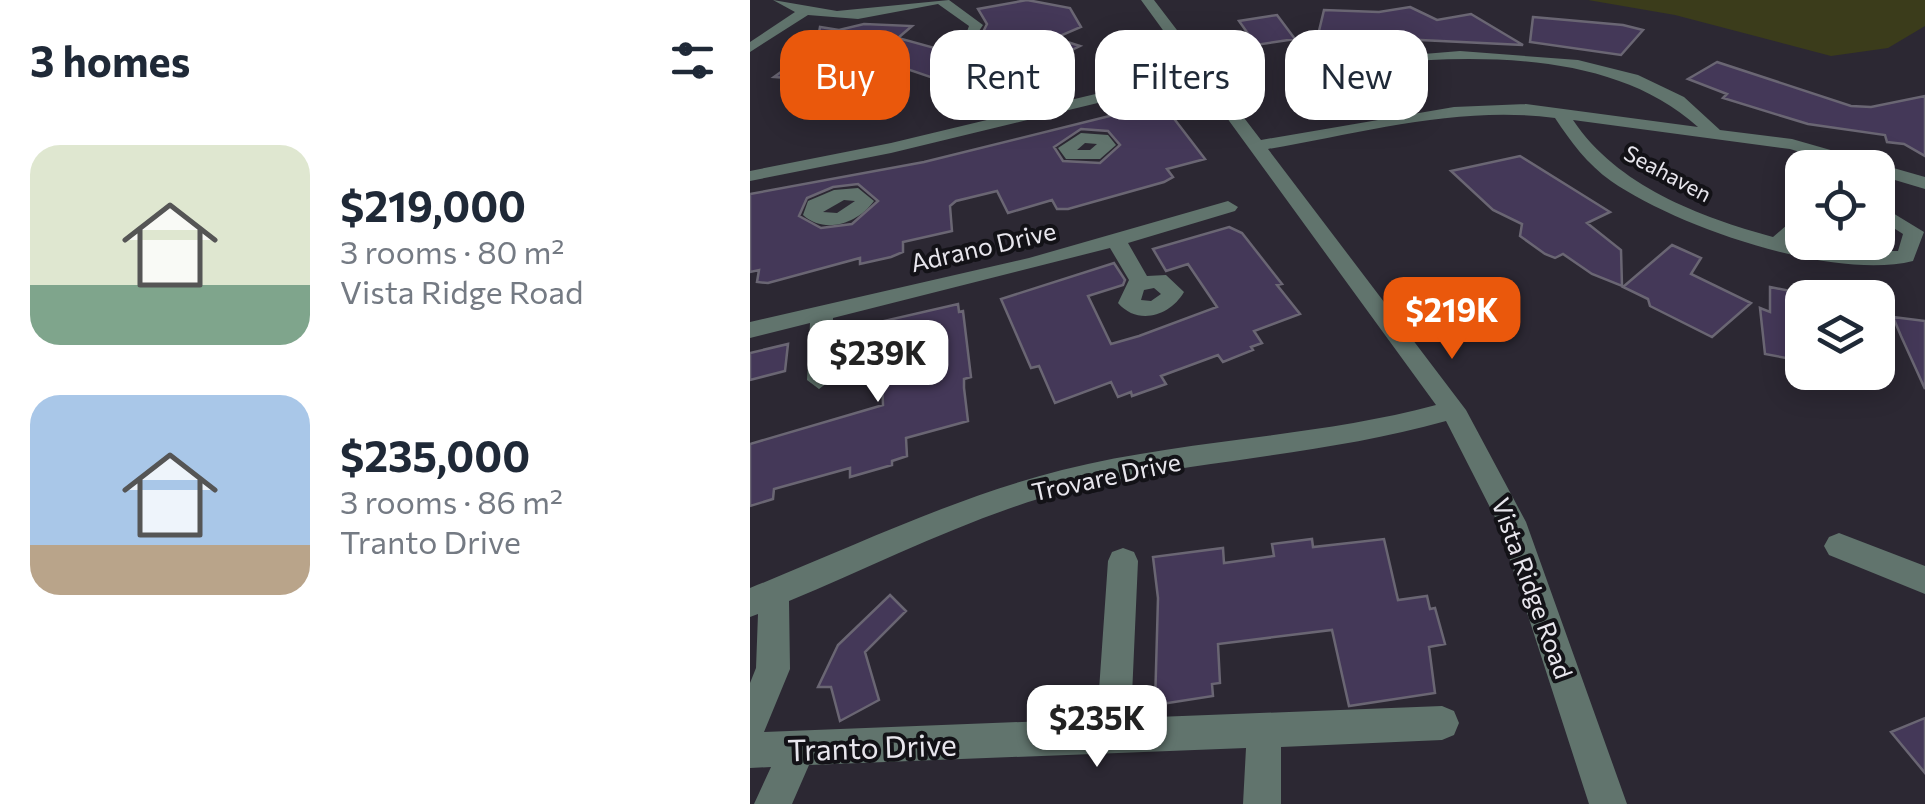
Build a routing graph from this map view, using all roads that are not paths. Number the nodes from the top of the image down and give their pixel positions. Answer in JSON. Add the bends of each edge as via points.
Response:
{"nodes":[{"id":1,"x":779,"y":0,"type":"edge"},
{"id":2,"x":940,"y":0,"type":"edge"},
{"id":3,"x":1146,"y":0,"type":"edge"},
{"id":4,"x":806,"y":11,"type":"junction"},
{"id":5,"x":972,"y":30,"type":"edge"},
{"id":6,"x":750,"y":48,"type":"edge"},
{"id":7,"x":1428,"y":57,"type":"edge"},
{"id":8,"x":1559,"y":111,"type":"junction"},
{"id":9,"x":1006,"y":120,"type":"edge"},
{"id":10,"x":1070,"y":120,"type":"edge"},
{"id":11,"x":1712,"y":131,"type":"junction"},
{"id":12,"x":1081,"y":138,"type":"dead end"},
{"id":13,"x":1256,"y":146,"type":"junction"},
{"id":14,"x":844,"y":158,"type":"junction"},
{"id":15,"x":750,"y":176,"type":"edge"},
{"id":16,"x":1925,"y":182,"type":"edge"},
{"id":17,"x":840,"y":194,"type":"dead end"},
{"id":18,"x":1228,"y":207,"type":"dead end"},
{"id":19,"x":1895,"y":220,"type":"edge"},
{"id":20,"x":1785,"y":236,"type":"edge"},
{"id":21,"x":1116,"y":240,"type":"junction"},
{"id":22,"x":1779,"y":242,"type":"junction"},
{"id":23,"x":1785,"y":243,"type":"edge"},
{"id":24,"x":1895,"y":258,"type":"edge"},
{"id":25,"x":1141,"y":282,"type":"dead end"},
{"id":26,"x":822,"y":312,"type":"junction"},
{"id":27,"x":750,"y":330,"type":"edge"},
{"id":28,"x":819,"y":380,"type":"dead end"},
{"id":29,"x":1453,"y":410,"type":"junction"},
{"id":30,"x":1839,"y":546,"type":"dead end"},
{"id":31,"x":1123,"y":561,"type":"dead end"},
{"id":32,"x":1925,"y":580,"type":"edge"},
{"id":33,"x":762,"y":599,"type":"edge"},
{"id":34,"x":750,"y":723,"type":"edge"},
{"id":35,"x":1442,"y":723,"type":"dead end"},
{"id":36,"x":1264,"y":730,"type":"junction"},
{"id":37,"x":1113,"y":736,"type":"junction"},
{"id":38,"x":798,"y":749,"type":"junction"},
{"id":39,"x":750,"y":750,"type":"edge"},
{"id":40,"x":773,"y":804,"type":"edge"},
{"id":41,"x":1262,"y":804,"type":"edge"},
{"id":42,"x":1608,"y":804,"type":"edge"}],
"edges":[{"from":1,"to":4,"type":"street"},
{"from":2,"to":4,"type":"street","via":[[870,13]]},
{"from":2,"to":5,"type":"street","via":[[976,24]]},
{"from":3,"to":13,"type":"street","name":"Vista Ridge Road"},
{"from":4,"to":6,"type":"street"},
{"from":7,"to":11,"type":"street","via":[[1528,58],[1618,74],[1675,98]]},
{"from":8,"to":11,"type":"street"},
{"from":8,"to":13,"type":"street","via":[[1454,112]]},
{"from":8,"to":22,"type":"street","name":"Seahaven","via":[[1591,157],[1645,195],[1723,228]]},
{"from":9,"to":14,"type":"street"},
{"from":10,"to":12,"type":"street"},
{"from":11,"to":16,"type":"street","via":[[1843,156]]},
{"from":13,"to":29,"type":"street","name":"Vista Ridge Road"},
{"from":14,"to":15,"type":"street"},
{"from":14,"to":17,"type":"street"},
{"from":18,"to":21,"type":"street","name":"Adrano Drive"},
{"from":19,"to":24,"type":"street","name":"Seahaven","via":[[1914,232],[1906,256]]},
{"from":20,"to":22,"type":"street"},
{"from":21,"to":25,"type":"street"},
{"from":21,"to":26,"type":"street","name":"Adrano Drive"},
{"from":22,"to":23,"type":"street","name":"Seahaven"},
{"from":26,"to":27,"type":"street","name":"Adrano Drive"},
{"from":26,"to":28,"type":"street"},
{"from":29,"to":33,"type":"street","name":"Trovare Drive","via":[[1372,432],[1058,482]]},
{"from":29,"to":42,"type":"street","name":"Vista Ridge Road","via":[[1512,522]]},
{"from":30,"to":32,"type":"street"},
{"from":31,"to":37,"type":"street"},
{"from":33,"to":34,"type":"street","name":"Tranto Drive","via":[[773,668]]},
{"from":35,"to":36,"type":"street","name":"Tranto Drive"},
{"from":36,"to":37,"type":"street","name":"Tranto Drive"},
{"from":36,"to":41,"type":"street"},
{"from":37,"to":38,"type":"street","name":"Tranto Drive"},
{"from":38,"to":39,"type":"street","name":"Tranto Drive"},
{"from":38,"to":40,"type":"street"}]}
